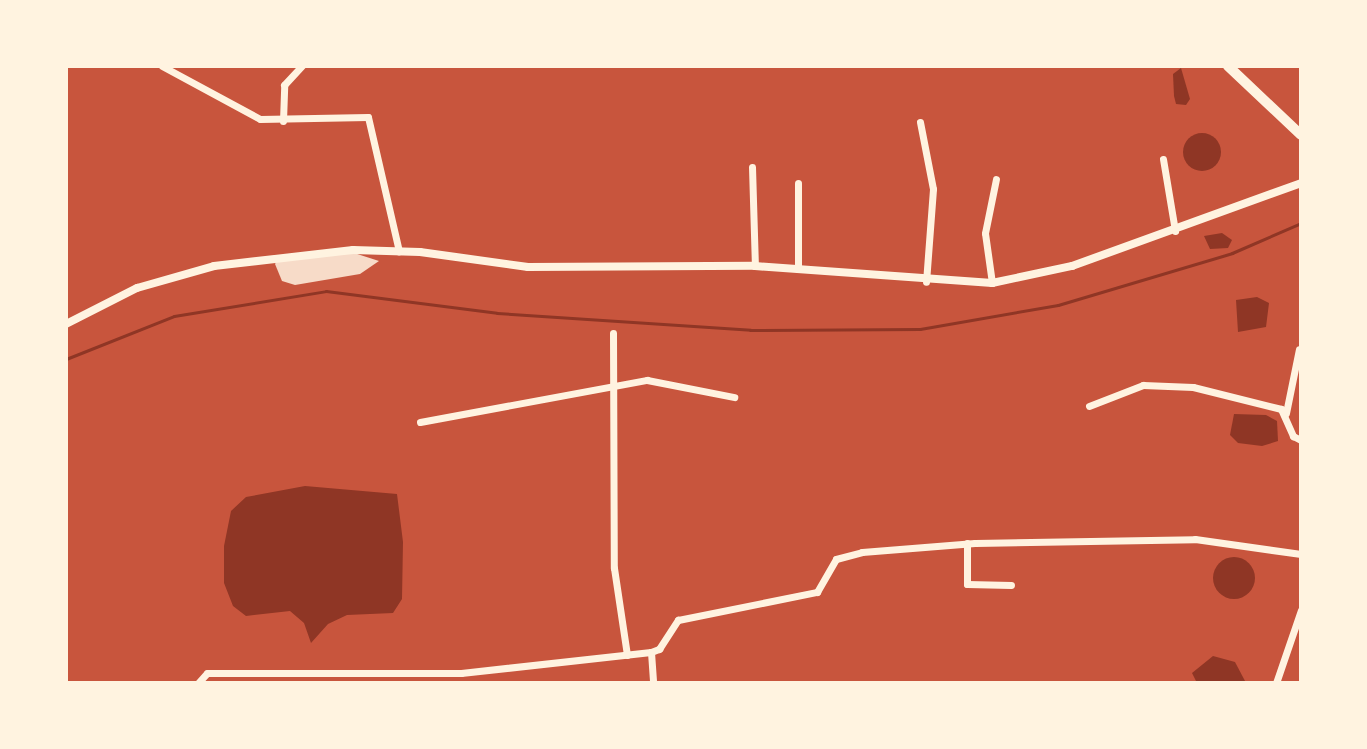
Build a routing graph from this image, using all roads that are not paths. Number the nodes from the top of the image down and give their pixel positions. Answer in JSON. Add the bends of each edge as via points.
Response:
{"nodes":[{"id":1,"x":162,"y":66,"type":"edge"},
{"id":2,"x":302,"y":66,"type":"edge"},
{"id":3,"x":1228,"y":66,"type":"edge"},
{"id":4,"x":283,"y":121,"type":"junction"},
{"id":5,"x":920,"y":122,"type":"dead end"},
{"id":6,"x":1301,"y":135,"type":"edge"},
{"id":7,"x":1163,"y":159,"type":"dead end"},
{"id":8,"x":752,"y":167,"type":"dead end"},
{"id":9,"x":996,"y":179,"type":"dead end"},
{"id":10,"x":798,"y":183,"type":"dead end"},
{"id":11,"x":1301,"y":183,"type":"edge"},
{"id":12,"x":1175,"y":231,"type":"junction"},
{"id":13,"x":399,"y":251,"type":"junction"},
{"id":14,"x":755,"y":266,"type":"junction"},
{"id":15,"x":798,"y":269,"type":"junction"},
{"id":16,"x":926,"y":282,"type":"junction"},
{"id":17,"x":992,"y":283,"type":"junction"},
{"id":18,"x":66,"y":324,"type":"edge"},
{"id":19,"x":613,"y":333,"type":"dead end"},
{"id":20,"x":1299,"y":349,"type":"dead end"},
{"id":21,"x":614,"y":385,"type":"junction"},
{"id":22,"x":734,"y":397,"type":"dead end"},
{"id":23,"x":1089,"y":406,"type":"dead end"},
{"id":24,"x":1286,"y":413,"type":"junction"},
{"id":25,"x":420,"y":422,"type":"dead end"},
{"id":26,"x":1301,"y":440,"type":"edge"},
{"id":27,"x":967,"y":543,"type":"junction"},
{"id":28,"x":1301,"y":554,"type":"edge"},
{"id":29,"x":1011,"y":585,"type":"dead end"},
{"id":30,"x":1301,"y":610,"type":"edge"},
{"id":31,"x":651,"y":652,"type":"junction"},
{"id":32,"x":627,"y":655,"type":"junction"},
{"id":33,"x":198,"y":683,"type":"edge"},
{"id":34,"x":653,"y":683,"type":"edge"},
{"id":35,"x":1276,"y":683,"type":"edge"}],
"edges":[{"from":1,"to":4,"type":"street","via":[[243,114]]},
{"from":2,"to":4,"type":"street","via":[[284,85]]},
{"from":3,"to":6,"type":"main road"},
{"from":4,"to":13,"type":"street","via":[[368,117]]},
{"from":5,"to":16,"type":"street","via":[[933,189]]},
{"from":7,"to":12,"type":"street"},
{"from":8,"to":14,"type":"street"},
{"from":9,"to":17,"type":"street","via":[[985,233]]},
{"from":10,"to":15,"type":"street"},
{"from":11,"to":12,"type":"street"},
{"from":12,"to":17,"type":"street","via":[[1072,266]]},
{"from":13,"to":14,"type":"street","via":[[528,267]]},
{"from":13,"to":18,"type":"street","via":[[289,253],[214,266],[137,288]]},
{"from":14,"to":15,"type":"street"},
{"from":15,"to":16,"type":"street"},
{"from":16,"to":17,"type":"street"},
{"from":19,"to":21,"type":"street"},
{"from":20,"to":24,"type":"street"},
{"from":21,"to":22,"type":"street","via":[[656,381]]},
{"from":21,"to":25,"type":"street"},
{"from":21,"to":32,"type":"street","via":[[614,568]]},
{"from":23,"to":24,"type":"street","via":[[1112,393],[1158,384],[1223,393]]},
{"from":24,"to":26,"type":"street","via":[[1293,436]]},
{"from":27,"to":28,"type":"street","via":[[1209,539]]},
{"from":27,"to":29,"type":"street","via":[[967,584]]},
{"from":27,"to":31,"type":"street","via":[[843,555],[821,590],[678,620],[659,649]]},
{"from":30,"to":35,"type":"street"},
{"from":31,"to":32,"type":"street"},
{"from":31,"to":34,"type":"street"},
{"from":32,"to":33,"type":"street","via":[[420,675],[323,670],[207,673]]}]}
